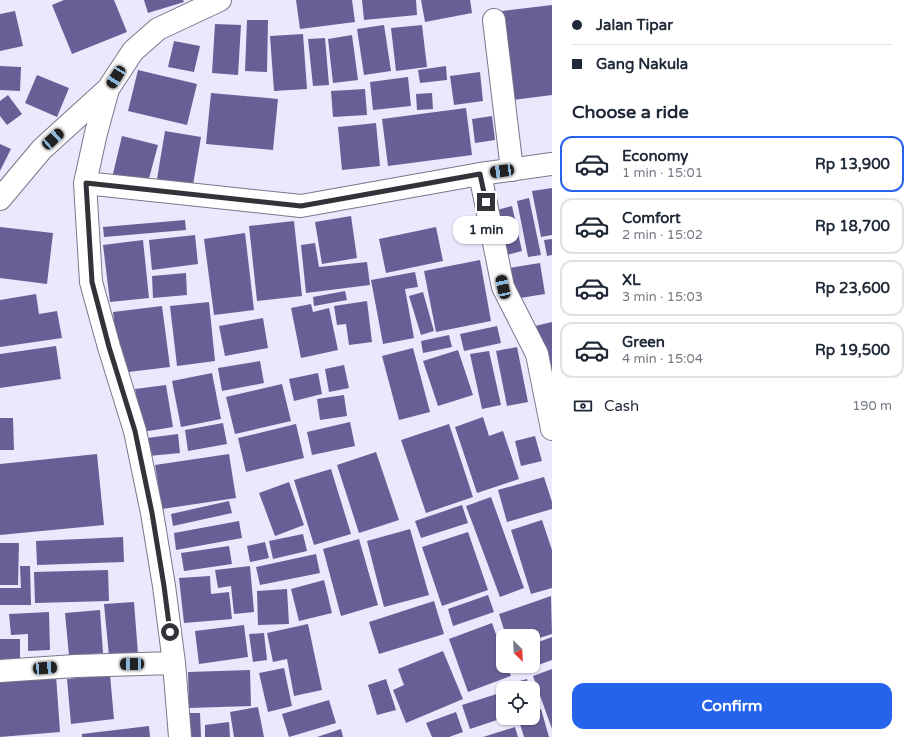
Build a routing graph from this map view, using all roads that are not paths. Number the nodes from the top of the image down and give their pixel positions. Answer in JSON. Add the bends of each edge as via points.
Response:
{"nodes":[{"id":1,"x":220,"y":0,"type":"edge"},
{"id":2,"x":494,"y":20,"type":"dead end"},
{"id":3,"x":108,"y":90,"type":"junction"},
{"id":4,"x":552,"y":164,"type":"edge"},
{"id":5,"x":512,"y":170,"type":"junction"},
{"id":6,"x":480,"y":174,"type":"junction"},
{"id":7,"x":86,"y":183,"type":"junction"},
{"id":8,"x":0,"y":199,"type":"edge"},
{"id":9,"x":552,"y":429,"type":"edge"},
{"id":10,"x":174,"y":663,"type":"junction"},
{"id":11,"x":0,"y":671,"type":"edge"},
{"id":12,"x":180,"y":737,"type":"edge"}],
"edges":[{"from":1,"to":3,"type":"street","via":[[158,29],[133,51]]},
{"from":2,"to":5,"type":"street"},
{"from":3,"to":7,"type":"street"},
{"from":3,"to":8,"type":"street","via":[[42,149]]},
{"from":4,"to":5,"type":"street"},
{"from":5,"to":6,"type":"street"},
{"from":6,"to":7,"type":"street","via":[[301,206]]},
{"from":6,"to":9,"type":"street","via":[[503,287],[537,354]]},
{"from":7,"to":10,"type":"street","via":[[92,282],[135,431],[152,513]]},
{"from":10,"to":11,"type":"street"},
{"from":10,"to":12,"type":"street"}]}
